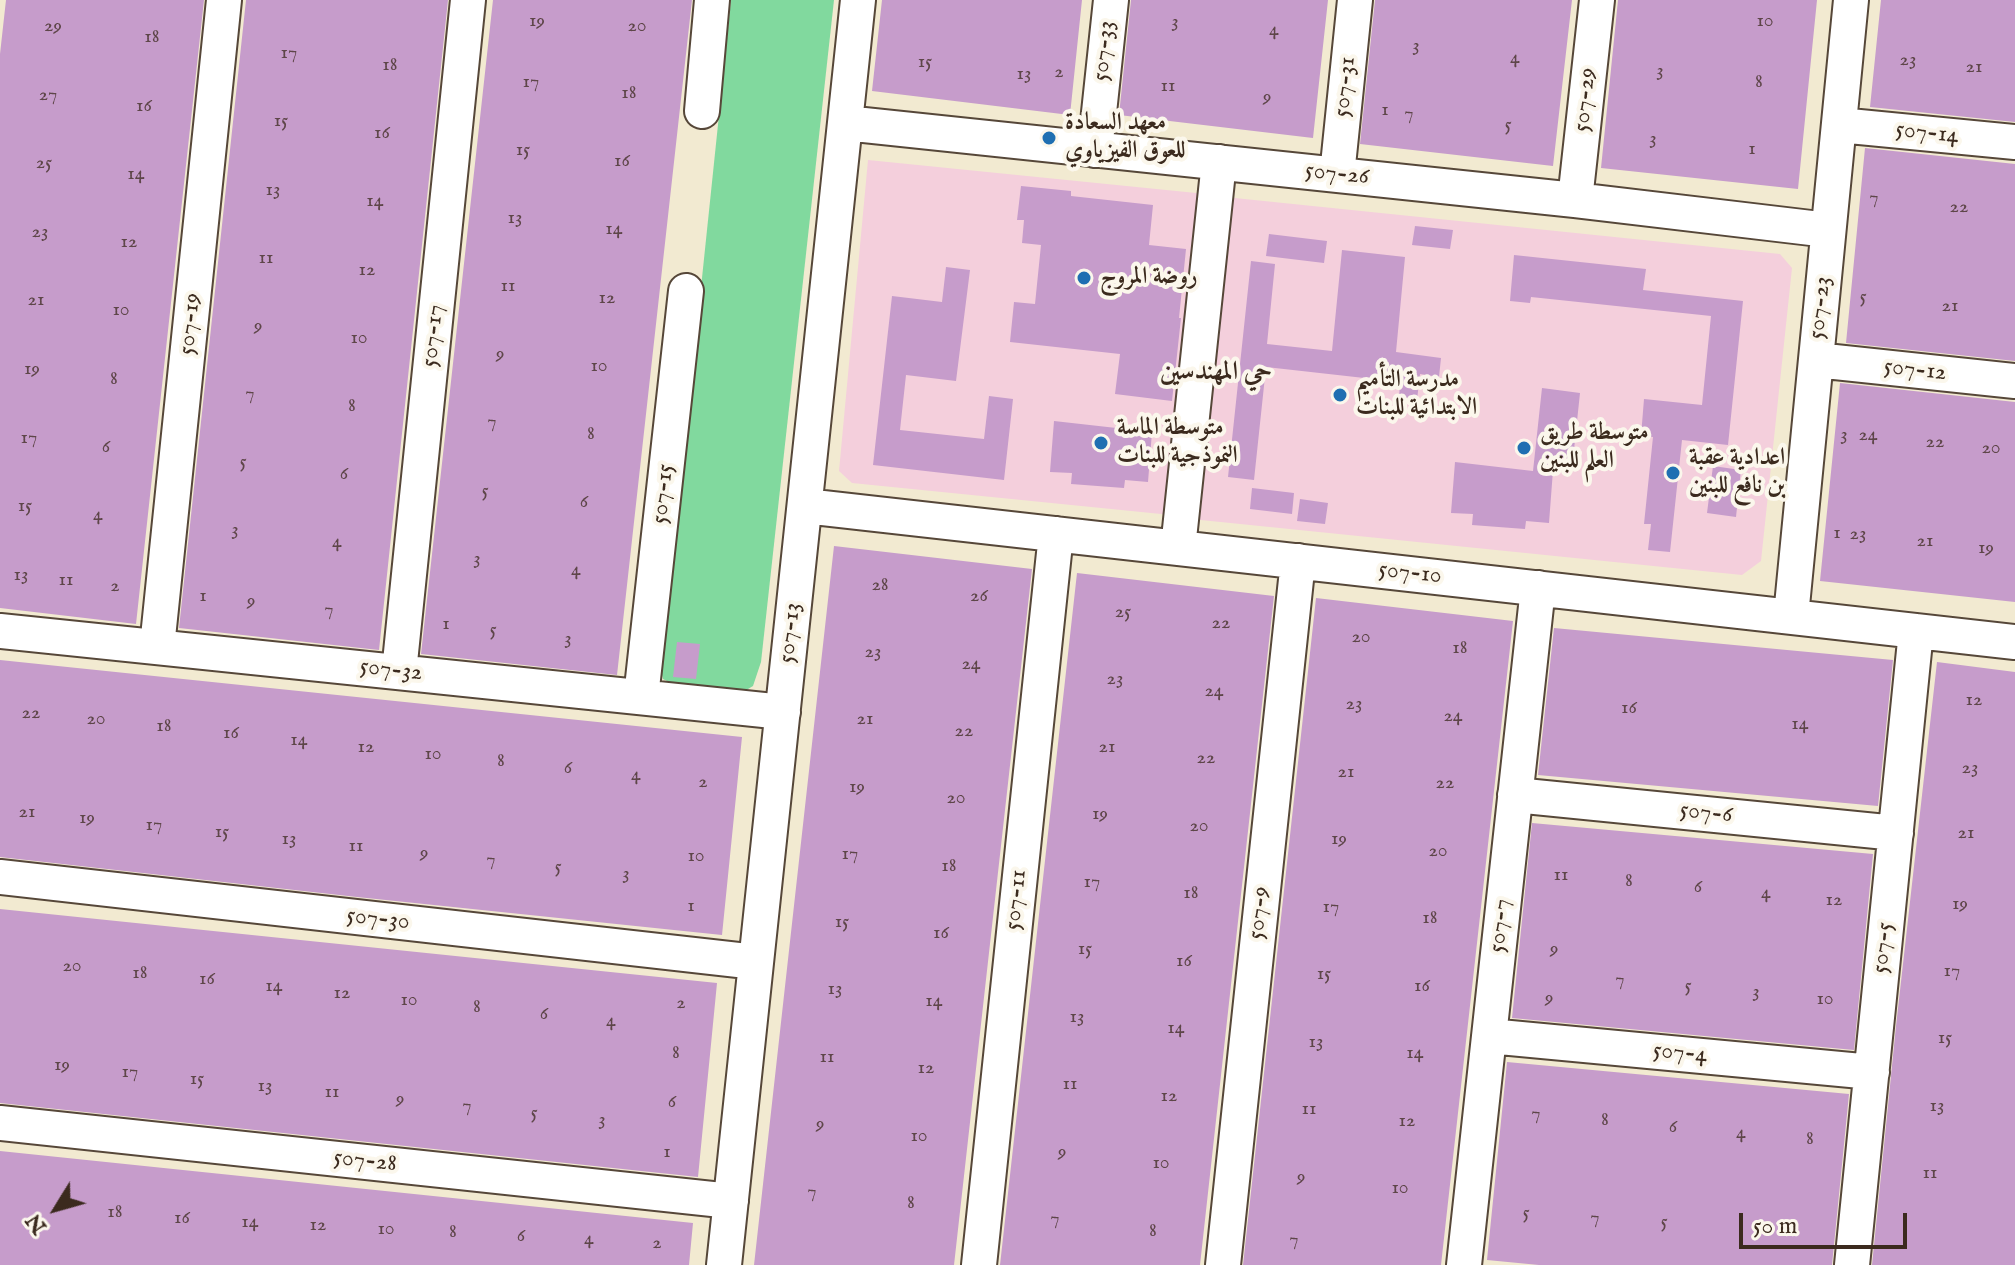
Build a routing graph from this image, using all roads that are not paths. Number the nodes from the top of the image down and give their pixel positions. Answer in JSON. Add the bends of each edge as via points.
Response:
{"nodes":[{"id":1,"x":224,"y":0,"type":"edge"},
{"id":2,"x":468,"y":0,"type":"edge"},
{"id":3,"x":712,"y":0,"type":"edge"},
{"id":4,"x":858,"y":0,"type":"edge"},
{"id":5,"x":1111,"y":0,"type":"edge"},
{"id":6,"x":1355,"y":0,"type":"edge"},
{"id":7,"x":1597,"y":0,"type":"edge"},
{"id":8,"x":1851,"y":0,"type":"edge"},
{"id":9,"x":702,"y":111,"type":"dead end"},
{"id":10,"x":845,"y":123,"type":"junction"},
{"id":11,"x":1839,"y":125,"type":"junction"},
{"id":12,"x":2015,"y":142,"type":"edge"},
{"id":13,"x":1095,"y":150,"type":"junction"},
{"id":14,"x":1219,"y":162,"type":"junction"},
{"id":15,"x":1337,"y":175,"type":"junction"},
{"id":16,"x":1575,"y":200,"type":"junction"},
{"id":17,"x":1828,"y":230,"type":"junction"},
{"id":18,"x":686,"y":291,"type":"dead end"},
{"id":19,"x":1816,"y":360,"type":"junction"},
{"id":20,"x":2015,"y":381,"type":"edge"},
{"id":21,"x":805,"y":506,"type":"junction"},
{"id":22,"x":1056,"y":534,"type":"junction"},
{"id":23,"x":1178,"y":548,"type":"junction"},
{"id":24,"x":1298,"y":561,"type":"junction"},
{"id":25,"x":1538,"y":588,"type":"junction"},
{"id":26,"x":1791,"y":616,"type":"junction"},
{"id":27,"x":0,"y":631,"type":"edge"},
{"id":28,"x":1916,"y":631,"type":"junction"},
{"id":29,"x":2015,"y":642,"type":"edge"},
{"id":30,"x":157,"y":647,"type":"junction"},
{"id":31,"x":399,"y":672,"type":"junction"},
{"id":32,"x":641,"y":697,"type":"junction"},
{"id":33,"x":783,"y":712,"type":"junction"},
{"id":34,"x":1515,"y":795,"type":"junction"},
{"id":35,"x":1896,"y":833,"type":"junction"},
{"id":36,"x":0,"y":877,"type":"edge"},
{"id":37,"x":756,"y":962,"type":"junction"},
{"id":38,"x":1489,"y":1036,"type":"junction"},
{"id":39,"x":1872,"y":1072,"type":"junction"},
{"id":40,"x":0,"y":1123,"type":"edge"},
{"id":41,"x":731,"y":1201,"type":"junction"},
{"id":42,"x":724,"y":1265,"type":"edge"},
{"id":43,"x":979,"y":1265,"type":"edge"},
{"id":44,"x":1223,"y":1265,"type":"edge"},
{"id":45,"x":1464,"y":1265,"type":"edge"},
{"id":46,"x":1852,"y":1265,"type":"edge"}],
"edges":[{"from":1,"to":30,"type":"street","name":"507-19"},
{"from":2,"to":31,"type":"street","name":"507-17"},
{"from":3,"to":9,"type":"street"},
{"from":4,"to":10,"type":"street","name":"507-13"},
{"from":5,"to":13,"type":"street","name":"507-33"},
{"from":6,"to":15,"type":"street","name":"507-31"},
{"from":7,"to":16,"type":"street","name":"507-29"},
{"from":8,"to":11,"type":"street","name":"507-23"},
{"from":10,"to":13,"type":"street","name":"507-26"},
{"from":10,"to":21,"type":"street","name":"507-13"},
{"from":11,"to":12,"type":"street","name":"507-14"},
{"from":11,"to":17,"type":"street","name":"507-23"},
{"from":13,"to":14,"type":"street","name":"507-26"},
{"from":14,"to":15,"type":"street","name":"507-26"},
{"from":14,"to":23,"type":"street"},
{"from":15,"to":16,"type":"street","name":"507-26"},
{"from":16,"to":17,"type":"street","name":"507-26"},
{"from":17,"to":19,"type":"street","name":"507-23"},
{"from":18,"to":32,"type":"street","name":"507-15"},
{"from":19,"to":20,"type":"street","name":"507-12"},
{"from":19,"to":26,"type":"street","name":"507-23"},
{"from":21,"to":22,"type":"street","name":"507-10"},
{"from":21,"to":33,"type":"street","name":"507-13"},
{"from":22,"to":23,"type":"street","name":"507-10"},
{"from":22,"to":43,"type":"street","name":"507-11"},
{"from":23,"to":24,"type":"street","name":"507-10"},
{"from":24,"to":25,"type":"street","name":"507-10"},
{"from":24,"to":44,"type":"street","name":"507-9"},
{"from":25,"to":26,"type":"street","name":"507-10"},
{"from":25,"to":34,"type":"street","name":"507-7"},
{"from":26,"to":28,"type":"street","name":"507-10"},
{"from":27,"to":30,"type":"street","name":"507-32"},
{"from":28,"to":29,"type":"street","name":"507-10"},
{"from":28,"to":35,"type":"street","name":"507-5"},
{"from":30,"to":31,"type":"street","name":"507-32"},
{"from":31,"to":32,"type":"street","name":"507-32"},
{"from":32,"to":33,"type":"street","name":"507-32"},
{"from":33,"to":37,"type":"street","name":"507-13"},
{"from":34,"to":35,"type":"street","name":"507-6"},
{"from":34,"to":38,"type":"street","name":"507-7"},
{"from":35,"to":39,"type":"street","name":"507-5"},
{"from":36,"to":37,"type":"street","name":"507-30"},
{"from":37,"to":41,"type":"street","name":"507-13"},
{"from":38,"to":39,"type":"street","name":"507-4"},
{"from":38,"to":45,"type":"street","name":"507-7"},
{"from":39,"to":46,"type":"street","name":"507-5"},
{"from":40,"to":41,"type":"street","name":"507-28"},
{"from":41,"to":42,"type":"street","name":"507-13"}]}
